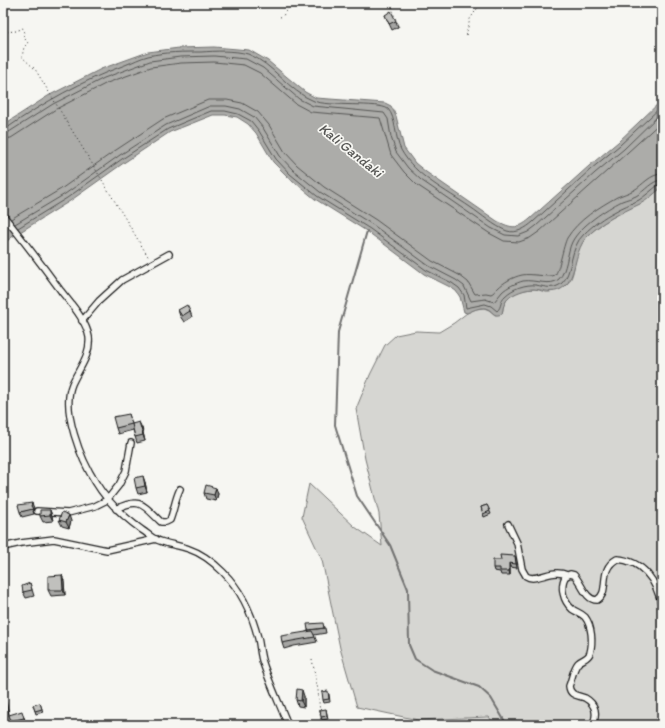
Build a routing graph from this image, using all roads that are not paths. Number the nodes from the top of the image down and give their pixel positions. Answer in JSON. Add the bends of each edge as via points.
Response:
{"nodes":[{"id":1,"x":3,"y":215,"type":"edge"},
{"id":2,"x":169,"y":254,"type":"dead end"},
{"id":3,"x":82,"y":321,"type":"junction"},
{"id":4,"x":131,"y":443,"type":"dead end"},
{"id":5,"x":180,"y":489,"type":"dead end"},
{"id":6,"x":107,"y":500,"type":"junction"},
{"id":7,"x":116,"y":509,"type":"junction"},
{"id":8,"x":37,"y":511,"type":"dead end"},
{"id":9,"x":508,"y":524,"type":"dead end"},
{"id":10,"x":156,"y":539,"type":"junction"},
{"id":11,"x":3,"y":547,"type":"edge"},
{"id":12,"x":567,"y":575,"type":"junction"},
{"id":13,"x":662,"y":607,"type":"edge"},
{"id":14,"x":3,"y":704,"type":"edge"},
{"id":15,"x":8,"y":725,"type":"edge"},
{"id":16,"x":288,"y":725,"type":"edge"},
{"id":17,"x":592,"y":725,"type":"edge"}],
"edges":[{"from":1,"to":3,"type":"street"},
{"from":2,"to":3,"type":"street","via":[[122,280]]},
{"from":3,"to":6,"type":"street","via":[[88,335],[89,350],[72,385],[69,398],[70,412],[75,437],[95,483]]},
{"from":4,"to":6,"type":"street","via":[[126,471]]},
{"from":5,"to":7,"type":"street","via":[[170,520],[166,522],[161,522],[149,509],[140,504],[126,504]]},
{"from":6,"to":7,"type":"street"},
{"from":6,"to":8,"type":"street","via":[[68,513]]},
{"from":7,"to":10,"type":"street"},
{"from":9,"to":12,"type":"street","via":[[517,543],[526,576],[533,579],[555,572]]},
{"from":10,"to":11,"type":"street","via":[[107,550],[54,539]]},
{"from":10,"to":16,"type":"street","via":[[191,550],[211,561],[235,585],[250,614],[262,662]]},
{"from":12,"to":13,"type":"street","via":[[574,576],[587,596],[597,600],[602,595],[608,565],[617,559],[630,561],[648,574],[659,591]]},
{"from":12,"to":17,"type":"street","via":[[563,581],[563,593],[571,608],[586,618],[592,637],[590,653],[579,662],[569,689],[575,696],[585,698],[594,706],[596,717]]},
{"from":14,"to":15,"type":"street"}]}
